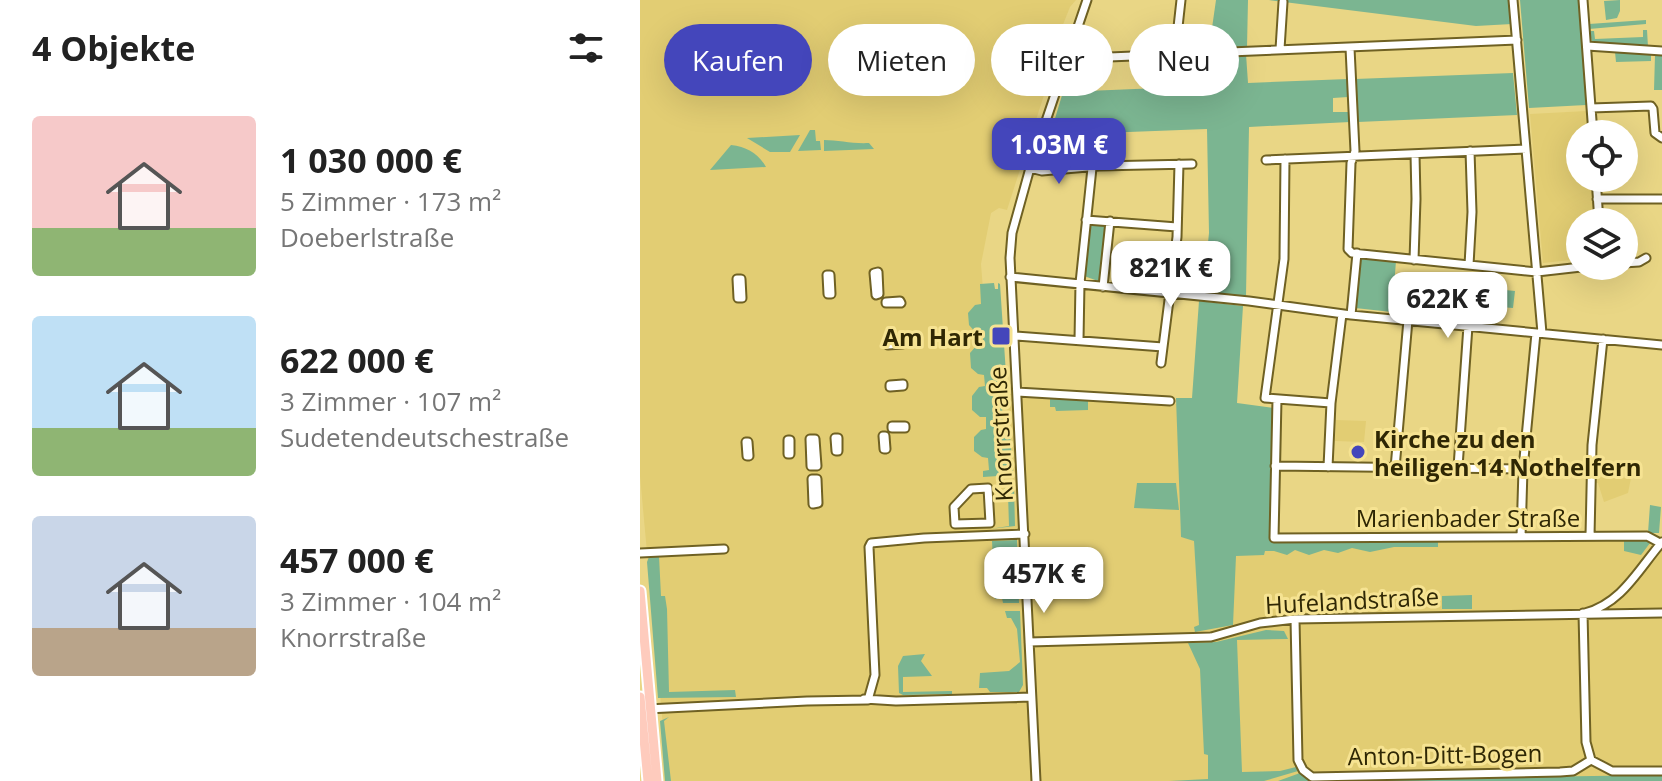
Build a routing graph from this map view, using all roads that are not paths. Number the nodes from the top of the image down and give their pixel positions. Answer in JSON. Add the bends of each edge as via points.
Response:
{"nodes":[{"id":1,"x":1087,"y":0,"type":"edge"},
{"id":2,"x":1181,"y":0,"type":"edge"},
{"id":3,"x":1513,"y":0,"type":"edge"},
{"id":4,"x":1583,"y":0,"type":"edge"},
{"id":5,"x":1283,"y":2,"type":"dead end"},
{"id":6,"x":1078,"y":24,"type":"edge"},
{"id":7,"x":1178,"y":24,"type":"edge"},
{"id":8,"x":1517,"y":40,"type":"junction"},
{"id":9,"x":1587,"y":46,"type":"junction"},
{"id":10,"x":1350,"y":48,"type":"junction"},
{"id":11,"x":1280,"y":49,"type":"junction"},
{"id":12,"x":1239,"y":51,"type":"edge"},
{"id":13,"x":1662,"y":51,"type":"edge"},
{"id":14,"x":1053,"y":96,"type":"edge"},
{"id":15,"x":1591,"y":108,"type":"junction"},
{"id":16,"x":1592,"y":120,"type":"edge"},
{"id":17,"x":1662,"y":138,"type":"edge"},
{"id":18,"x":1526,"y":149,"type":"junction"},
{"id":19,"x":1470,"y":151,"type":"junction"},
{"id":20,"x":1415,"y":154,"type":"junction"},
{"id":21,"x":1353,"y":156,"type":"junction"},
{"id":22,"x":1285,"y":159,"type":"junction"},
{"id":23,"x":1266,"y":160,"type":"dead end"},
{"id":24,"x":1179,"y":164,"type":"junction"},
{"id":25,"x":1192,"y":164,"type":"dead end"},
{"id":26,"x":1030,"y":168,"type":"junction"},
{"id":27,"x":1092,"y":168,"type":"junction"},
{"id":28,"x":1597,"y":192,"type":"edge"},
{"id":29,"x":1597,"y":199,"type":"junction"},
{"id":30,"x":1662,"y":199,"type":"edge"},
{"id":31,"x":1598,"y":208,"type":"edge"},
{"id":32,"x":1086,"y":220,"type":"junction"},
{"id":33,"x":1110,"y":221,"type":"junction"},
{"id":34,"x":1177,"y":227,"type":"junction"},
{"id":35,"x":1357,"y":253,"type":"junction"},
{"id":36,"x":1646,"y":258,"type":"dead end"},
{"id":37,"x":1414,"y":260,"type":"junction"},
{"id":38,"x":1638,"y":262,"type":"edge"},
{"id":39,"x":1469,"y":265,"type":"junction"},
{"id":40,"x":1566,"y":269,"type":"edge"},
{"id":41,"x":1537,"y":272,"type":"junction"},
{"id":42,"x":1010,"y":277,"type":"junction"},
{"id":43,"x":1080,"y":283,"type":"junction"},
{"id":44,"x":1103,"y":287,"type":"junction"},
{"id":45,"x":1170,"y":293,"type":"junction"},
{"id":46,"x":1276,"y":305,"type":"junction"},
{"id":47,"x":1347,"y":314,"type":"junction"},
{"id":48,"x":1408,"y":320,"type":"junction"},
{"id":49,"x":1468,"y":326,"type":"junction"},
{"id":50,"x":1539,"y":333,"type":"junction"},
{"id":51,"x":1015,"y":336,"type":"junction"},
{"id":52,"x":1603,"y":339,"type":"junction"},
{"id":53,"x":1079,"y":340,"type":"junction"},
{"id":54,"x":1659,"y":344,"type":"edge"},
{"id":55,"x":1163,"y":347,"type":"junction"},
{"id":56,"x":1161,"y":363,"type":"dead end"},
{"id":57,"x":1017,"y":392,"type":"junction"},
{"id":58,"x":1277,"y":399,"type":"junction"},
{"id":59,"x":1170,"y":401,"type":"dead end"},
{"id":60,"x":1331,"y":403,"type":"junction"},
{"id":61,"x":1275,"y":466,"type":"junction"},
{"id":62,"x":1328,"y":467,"type":"junction"},
{"id":63,"x":1458,"y":467,"type":"junction"},
{"id":64,"x":1395,"y":468,"type":"junction"},
{"id":65,"x":1523,"y":469,"type":"junction"},
{"id":66,"x":954,"y":507,"type":"joint"},
{"id":67,"x":1025,"y":534,"type":"junction"},
{"id":68,"x":1590,"y":536,"type":"junction"},
{"id":69,"x":1521,"y":537,"type":"junction"},
{"id":70,"x":1661,"y":542,"type":"edge"},
{"id":71,"x":724,"y":549,"type":"dead end"},
{"id":72,"x":640,"y":553,"type":"edge"},
{"id":73,"x":640,"y":598,"type":"edge"},
{"id":74,"x":1615,"y":599,"type":"junction"},
{"id":75,"x":1583,"y":613,"type":"junction"},
{"id":76,"x":1662,"y":613,"type":"edge"},
{"id":77,"x":1623,"y":614,"type":"junction"},
{"id":78,"x":1295,"y":619,"type":"junction"},
{"id":79,"x":1029,"y":642,"type":"junction"},
{"id":80,"x":640,"y":697,"type":"edge"},
{"id":81,"x":1031,"y":697,"type":"junction"},
{"id":82,"x":868,"y":700,"type":"junction"},
{"id":83,"x":646,"y":710,"type":"edge"},
{"id":84,"x":1591,"y":760,"type":"junction"},
{"id":85,"x":1662,"y":771,"type":"edge"},
{"id":86,"x":648,"y":781,"type":"edge"},
{"id":87,"x":657,"y":781,"type":"edge"},
{"id":88,"x":1036,"y":781,"type":"edge"}],
"edges":[{"from":1,"to":6,"type":"street","name":"Knorrstraße"},
{"from":2,"to":7,"type":"street"},
{"from":3,"to":8,"type":"street"},
{"from":4,"to":9,"type":"street"},
{"from":5,"to":11,"type":"street"},
{"from":8,"to":10,"type":"street"},
{"from":8,"to":18,"type":"street"},
{"from":9,"to":13,"type":"street"},
{"from":9,"to":15,"type":"street"},
{"from":10,"to":11,"type":"street"},
{"from":10,"to":21,"type":"street"},
{"from":11,"to":12,"type":"street"},
{"from":14,"to":26,"type":"street","name":"Knorrstraße"},
{"from":15,"to":16,"type":"street"},
{"from":15,"to":17,"type":"street","via":[[1651,106],[1655,133]]},
{"from":18,"to":19,"type":"street"},
{"from":18,"to":41,"type":"street"},
{"from":19,"to":20,"type":"street"},
{"from":19,"to":39,"type":"street"},
{"from":20,"to":21,"type":"street"},
{"from":20,"to":37,"type":"street"},
{"from":21,"to":22,"type":"street"},
{"from":21,"to":35,"type":"street","via":[[1348,249]]},
{"from":22,"to":23,"type":"street"},
{"from":22,"to":46,"type":"street","via":[[1285,244]]},
{"from":24,"to":25,"type":"street"},
{"from":24,"to":27,"type":"street"},
{"from":24,"to":34,"type":"street"},
{"from":26,"to":27,"type":"street"},
{"from":26,"to":42,"type":"street","name":"Knorrstraße","via":[[1012,233]]},
{"from":27,"to":32,"type":"street"},
{"from":28,"to":29,"type":"street"},
{"from":29,"to":30,"type":"street"},
{"from":29,"to":31,"type":"street"},
{"from":32,"to":33,"type":"street"},
{"from":32,"to":43,"type":"street"},
{"from":33,"to":34,"type":"street"},
{"from":33,"to":44,"type":"street"},
{"from":34,"to":45,"type":"street"},
{"from":35,"to":37,"type":"street"},
{"from":35,"to":47,"type":"street"},
{"from":36,"to":38,"type":"street"},
{"from":37,"to":39,"type":"street"},
{"from":39,"to":41,"type":"street"},
{"from":40,"to":41,"type":"street"},
{"from":41,"to":50,"type":"street"},
{"from":42,"to":43,"type":"street"},
{"from":42,"to":51,"type":"street","name":"Knorrstraße"},
{"from":43,"to":44,"type":"street"},
{"from":43,"to":53,"type":"street"},
{"from":44,"to":45,"type":"street"},
{"from":45,"to":46,"type":"street"},
{"from":45,"to":55,"type":"street"},
{"from":46,"to":47,"type":"street"},
{"from":46,"to":58,"type":"street","via":[[1265,398]]},
{"from":47,"to":48,"type":"street"},
{"from":47,"to":60,"type":"street"},
{"from":48,"to":49,"type":"street"},
{"from":48,"to":64,"type":"street"},
{"from":49,"to":50,"type":"street"},
{"from":49,"to":63,"type":"street"},
{"from":50,"to":52,"type":"street"},
{"from":50,"to":65,"type":"street"},
{"from":51,"to":53,"type":"street"},
{"from":51,"to":57,"type":"street","name":"Knorrstraße"},
{"from":52,"to":54,"type":"street"},
{"from":52,"to":68,"type":"street"},
{"from":53,"to":55,"type":"street"},
{"from":55,"to":56,"type":"street"},
{"from":57,"to":59,"type":"street"},
{"from":57,"to":67,"type":"street","name":"Knorrstraße"},
{"from":58,"to":60,"type":"street"},
{"from":58,"to":61,"type":"street"},
{"from":60,"to":62,"type":"street"},
{"from":61,"to":62,"type":"street"},
{"from":61,"to":69,"type":"street","name":"Marienbader Straße","via":[[1274,538]]},
{"from":62,"to":64,"type":"street"},
{"from":63,"to":64,"type":"street"},
{"from":63,"to":65,"type":"street"},
{"from":65,"to":69,"type":"street"},
{"from":66,"to":66,"type":"street","via":[[955,524],[990,523],[988,488],[971,489]]},
{"from":67,"to":79,"type":"street","name":"Knorrstraße"},
{"from":67,"to":82,"type":"street","via":[[871,543],[875,675]]},
{"from":68,"to":69,"type":"street","name":"Marienbader Straße"},
{"from":68,"to":70,"type":"street","name":"Marienbader Straße","via":[[1647,536]]},
{"from":70,"to":74,"type":"street","name":"Hufelandstraße"},
{"from":71,"to":72,"type":"street"},
{"from":73,"to":83,"type":"main road"},
{"from":74,"to":75,"type":"street","name":"Hufelandstraße"},
{"from":74,"to":77,"type":"street"},
{"from":75,"to":77,"type":"street","name":"Hufelandstraße"},
{"from":75,"to":78,"type":"street","name":"Hufelandstraße"},
{"from":75,"to":84,"type":"street","via":[[1586,742]]},
{"from":76,"to":77,"type":"street","name":"Hufelandstraße"},
{"from":78,"to":79,"type":"street","name":"Hufelandstraße","via":[[1211,637]]},
{"from":78,"to":84,"type":"street","name":"Anton-Ditt-Bogen","via":[[1298,760],[1312,777],[1560,772]]},
{"from":79,"to":81,"type":"street","name":"Knorrstraße"},
{"from":80,"to":83,"type":"main road"},
{"from":81,"to":82,"type":"street"},
{"from":81,"to":88,"type":"street","name":"Knorrstraße"},
{"from":82,"to":83,"type":"street","via":[[844,697]]},
{"from":83,"to":86,"type":"main road"},
{"from":83,"to":87,"type":"main road"},
{"from":84,"to":85,"type":"street","via":[[1612,771]]}]}
